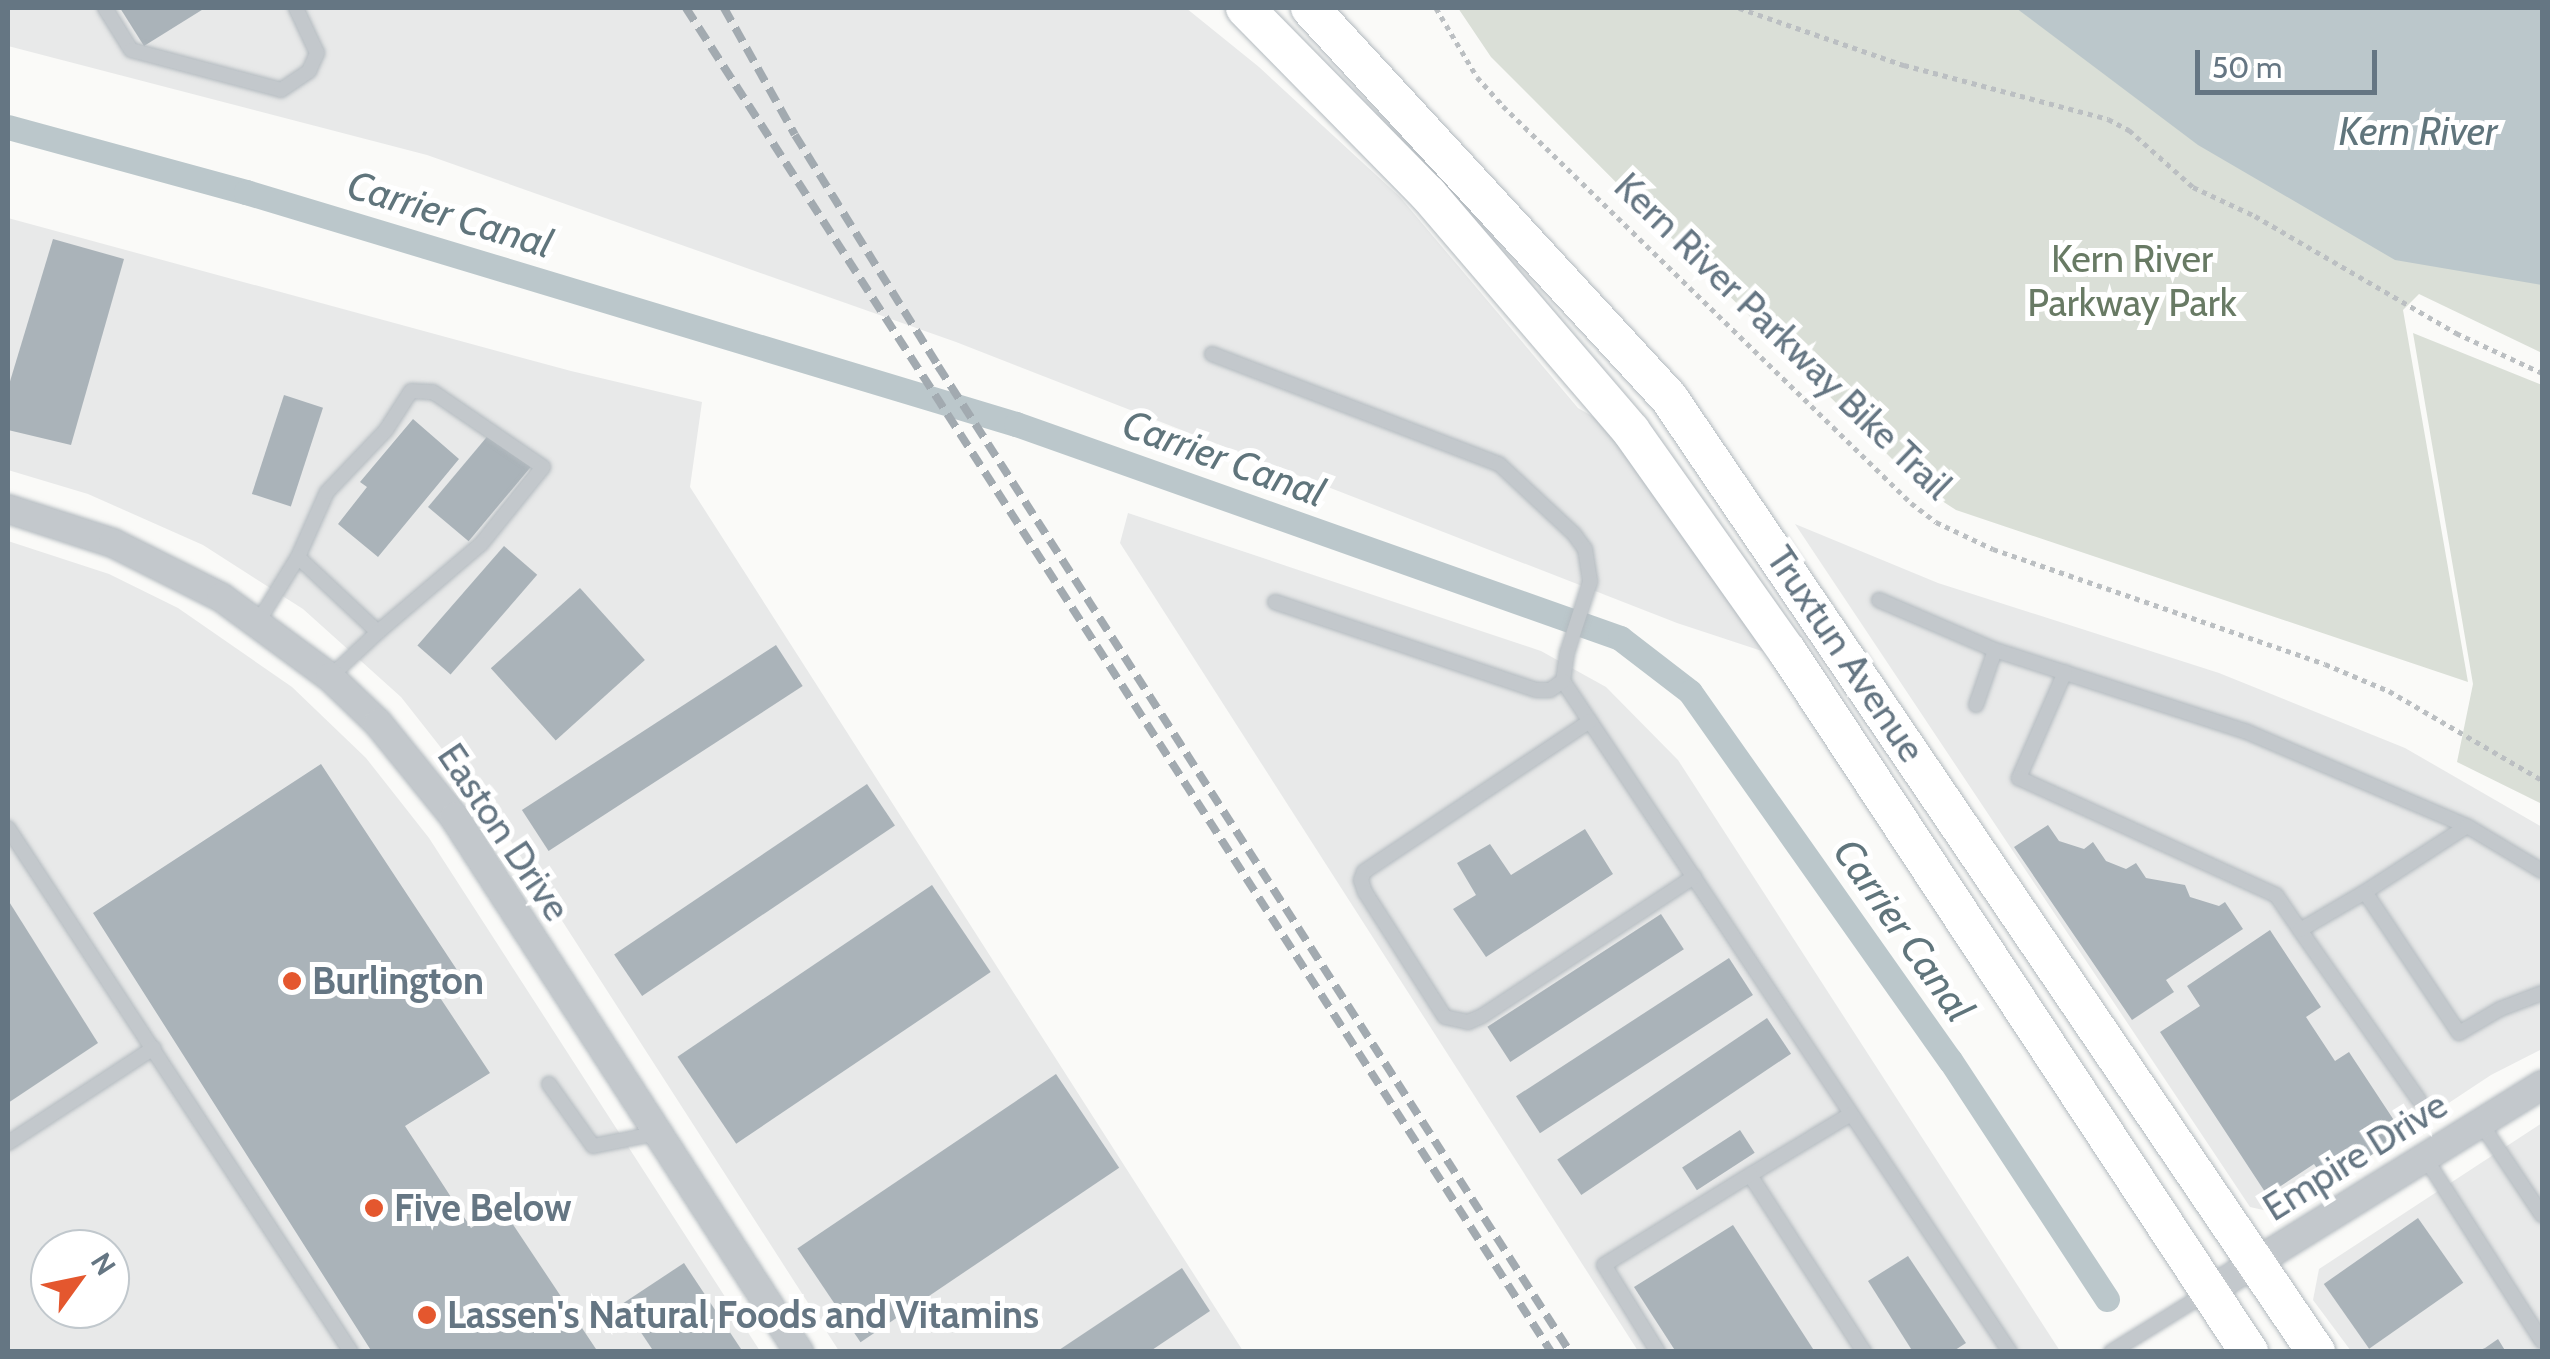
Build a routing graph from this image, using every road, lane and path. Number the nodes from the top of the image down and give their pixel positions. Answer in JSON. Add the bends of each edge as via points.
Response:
{"nodes":[{"id":1,"x":104,"y":8,"type":"edge"},
{"id":2,"x":296,"y":8,"type":"edge"},
{"id":3,"x":1246,"y":8,"type":"edge"},
{"id":4,"x":1310,"y":8,"type":"edge"},
{"id":5,"x":1436,"y":8,"type":"edge"},
{"id":6,"x":1739,"y":8,"type":"edge"},
{"id":7,"x":1212,"y":354,"type":"dead end"},
{"id":8,"x":2542,"y":373,"type":"edge"},
{"id":9,"x":8,"y":509,"type":"edge"},
{"id":10,"x":298,"y":557,"type":"junction"},
{"id":11,"x":1880,"y":600,"type":"dead end"},
{"id":12,"x":1275,"y":602,"type":"dead end"},
{"id":13,"x":258,"y":622,"type":"junction"},
{"id":14,"x":378,"y":632,"type":"junction"},
{"id":15,"x":1995,"y":650,"type":"junction"},
{"id":16,"x":2065,"y":672,"type":"junction"},
{"id":17,"x":330,"y":677,"type":"junction"},
{"id":18,"x":1563,"y":680,"type":"junction"},
{"id":19,"x":1976,"y":705,"type":"dead end"},
{"id":20,"x":1590,"y":721,"type":"junction"},
{"id":21,"x":2542,"y":780,"type":"edge"},
{"id":22,"x":2466,"y":826,"type":"junction"},
{"id":23,"x":8,"y":828,"type":"edge"},
{"id":24,"x":2542,"y":871,"type":"edge"},
{"id":25,"x":1694,"y":877,"type":"junction"},
{"id":26,"x":2364,"y":892,"type":"junction"},
{"id":27,"x":2300,"y":930,"type":"junction"},
{"id":28,"x":2542,"y":993,"type":"edge"},
{"id":29,"x":154,"y":1048,"type":"junction"},
{"id":30,"x":549,"y":1084,"type":"dead end"},
{"id":31,"x":2540,"y":1091,"type":"edge"},
{"id":32,"x":2419,"y":1100,"type":"dead end"},
{"id":33,"x":1851,"y":1114,"type":"junction"},
{"id":34,"x":2480,"y":1122,"type":"junction"},
{"id":35,"x":658,"y":1133,"type":"junction"},
{"id":36,"x":8,"y":1142,"type":"edge"},
{"id":37,"x":2426,"y":1158,"type":"junction"},
{"id":38,"x":1750,"y":1176,"type":"junction"},
{"id":39,"x":2542,"y":1215,"type":"edge"},
{"id":40,"x":2256,"y":1262,"type":"junction"},
{"id":41,"x":2208,"y":1292,"type":"junction"},
{"id":42,"x":2542,"y":1341,"type":"edge"},
{"id":43,"x":351,"y":1352,"type":"edge"},
{"id":44,"x":799,"y":1352,"type":"edge"},
{"id":45,"x":1658,"y":1352,"type":"edge"},
{"id":46,"x":1864,"y":1352,"type":"edge"},
{"id":47,"x":2010,"y":1352,"type":"edge"},
{"id":48,"x":2111,"y":1352,"type":"edge"},
{"id":49,"x":2249,"y":1352,"type":"edge"},
{"id":50,"x":2316,"y":1352,"type":"edge"}],
"edges":[{"from":1,"to":2,"type":"lane","via":[[131,50],[281,90],[309,72],[317,53]]},
{"from":3,"to":41,"type":"main road","name":"Truxtun Avenue","via":[[1428,194],[1631,430],[1787,651]]},
{"from":4,"to":40,"type":"main road","name":"Truxtun Avenue","via":[[1669,398]]},
{"from":5,"to":21,"type":"path","name":"Kern River Parkway Bike Trail","via":[[1503,106],[1936,522],[1993,549],[2325,664],[2389,692]]},
{"from":6,"to":8,"type":"path","via":[[1904,66],[2108,120],[2129,130],[2192,187]]},
{"from":7,"to":18,"type":"lane","via":[[1499,464],[1585,549],[1590,582]]},
{"from":9,"to":13,"type":"street","name":"Easton Drive","via":[[114,543]]},
{"from":10,"to":13,"type":"lane"},
{"from":10,"to":14,"type":"lane"},
{"from":10,"to":14,"type":"lane","via":[[327,492],[386,430],[411,390],[433,392],[543,467],[480,544]]},
{"from":11,"to":15,"type":"lane"},
{"from":12,"to":18,"type":"lane","via":[[1537,690]]},
{"from":13,"to":17,"type":"street","name":"Easton Drive"},
{"from":14,"to":17,"type":"lane"},
{"from":15,"to":16,"type":"lane"},
{"from":15,"to":19,"type":"lane"},
{"from":16,"to":22,"type":"lane","via":[[2245,732]]},
{"from":16,"to":27,"type":"lane","via":[[2019,778],[2276,895]]},
{"from":17,"to":35,"type":"street","name":"Easton Drive","via":[[414,763],[454,817]]},
{"from":18,"to":20,"type":"lane"},
{"from":20,"to":25,"type":"lane"},
{"from":20,"to":25,"type":"lane","via":[[1364,872],[1365,892],[1445,1018],[1454,1023],[1482,1016]]},
{"from":22,"to":24,"type":"lane"},
{"from":22,"to":26,"type":"lane"},
{"from":23,"to":29,"type":"lane"},
{"from":25,"to":33,"type":"lane"},
{"from":26,"to":27,"type":"lane"},
{"from":26,"to":28,"type":"lane","via":[[2459,1033]]},
{"from":27,"to":32,"type":"lane"},
{"from":29,"to":36,"type":"lane"},
{"from":29,"to":43,"type":"lane"},
{"from":30,"to":35,"type":"lane","via":[[593,1146]]},
{"from":31,"to":34,"type":"street","name":"Empire Drive"},
{"from":33,"to":38,"type":"lane"},
{"from":33,"to":47,"type":"lane"},
{"from":34,"to":37,"type":"street","name":"Empire Drive"},
{"from":34,"to":39,"type":"lane"},
{"from":35,"to":44,"type":"street","name":"Easton Drive"},
{"from":37,"to":40,"type":"street","name":"Empire Drive"},
{"from":37,"to":42,"type":"lane"},
{"from":38,"to":45,"type":"lane","via":[[1604,1266]]},
{"from":38,"to":46,"type":"lane"},
{"from":40,"to":41,"type":"street","name":"Empire Drive"},
{"from":40,"to":50,"type":"main road","name":"Truxtun Avenue"},
{"from":41,"to":48,"type":"lane"},
{"from":41,"to":49,"type":"main road","name":"Truxtun Avenue"}]}
